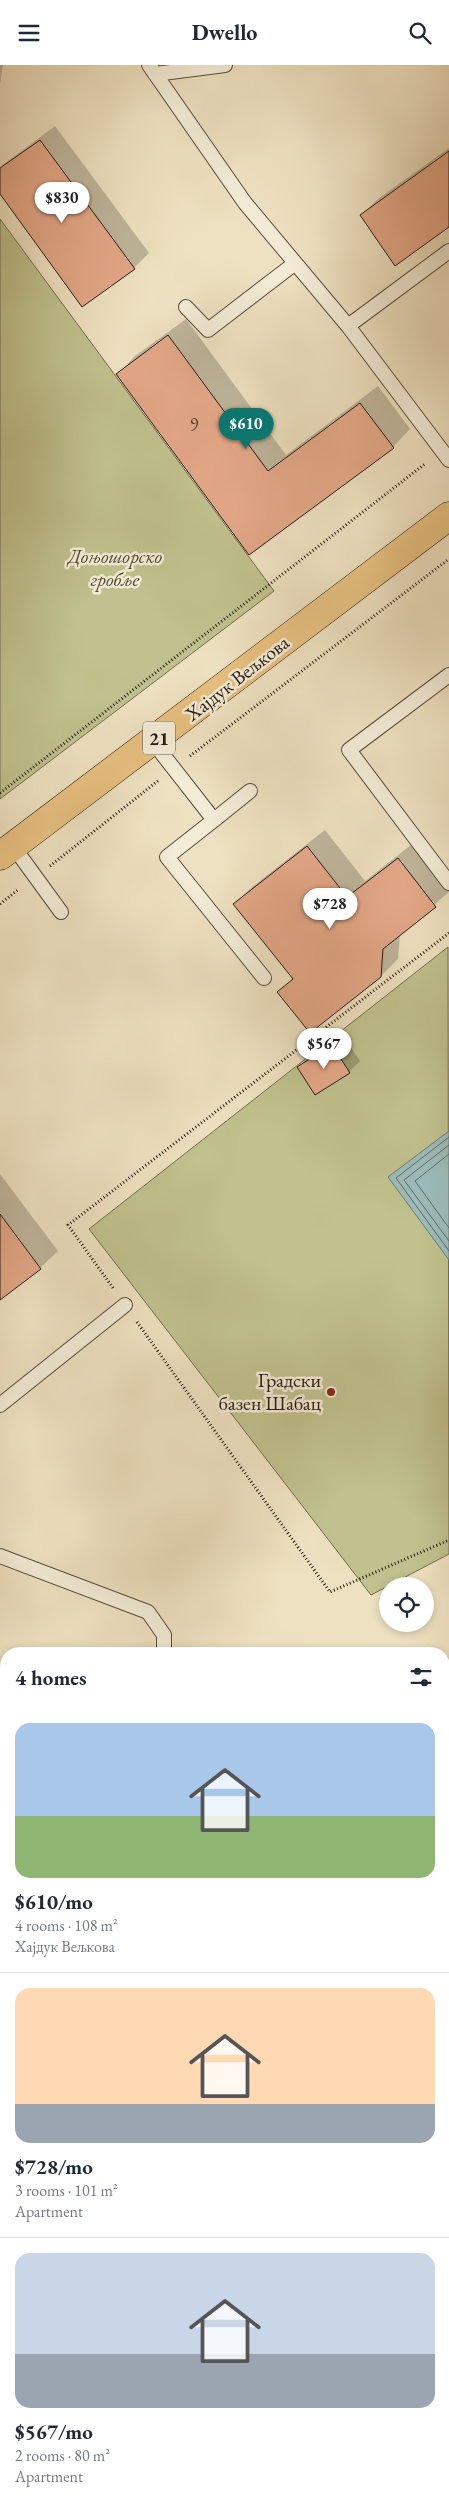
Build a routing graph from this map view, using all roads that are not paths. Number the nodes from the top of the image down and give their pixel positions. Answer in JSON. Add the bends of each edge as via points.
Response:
{"nodes":[{"id":1,"x":226,"y":65,"type":"edge"},
{"id":2,"x":152,"y":70,"type":"edge"},
{"id":3,"x":449,"y":251,"type":"edge"},
{"id":4,"x":294,"y":264,"type":"junction"},
{"id":5,"x":186,"y":307,"type":"dead end"},
{"id":6,"x":348,"y":326,"type":"junction"},
{"id":7,"x":446,"y":455,"type":"edge"},
{"id":8,"x":449,"y":516,"type":"edge"},
{"id":9,"x":449,"y":675,"type":"edge"},
{"id":10,"x":153,"y":743,"type":"junction"},
{"id":11,"x":250,"y":791,"type":"dead end"},
{"id":12,"x":214,"y":820,"type":"junction"},
{"id":13,"x":7,"y":851,"type":"edge"},
{"id":14,"x":449,"y":883,"type":"edge"},
{"id":15,"x":61,"y":912,"type":"dead end"},
{"id":16,"x":264,"y":978,"type":"dead end"},
{"id":17,"x":125,"y":1305,"type":"road end"},
{"id":18,"x":0,"y":1405,"type":"edge"},
{"id":19,"x":0,"y":1556,"type":"edge"},
{"id":20,"x":164,"y":1647,"type":"edge"}],
"edges":[{"from":1,"to":2,"type":"lane"},
{"from":2,"to":4,"type":"lane","via":[[244,203]]},
{"from":3,"to":6,"type":"lane"},
{"from":4,"to":5,"type":"lane","via":[[208,330]]},
{"from":4,"to":6,"type":"lane"},
{"from":6,"to":7,"type":"lane"},
{"from":8,"to":10,"type":"main road","name":"Хајдук Вељкова","number":"21"},
{"from":9,"to":14,"type":"lane","via":[[349,750]]},
{"from":10,"to":12,"type":"lane"},
{"from":10,"to":13,"type":"main road","name":"Хајдук Вељкова","number":"21"},
{"from":11,"to":12,"type":"lane"},
{"from":12,"to":16,"type":"lane","via":[[167,857]]},
{"from":13,"to":15,"type":"lane","via":[[36,877]]},
{"from":17,"to":18,"type":"lane"},
{"from":19,"to":20,"type":"lane","via":[[148,1612],[164,1635]]}]}
